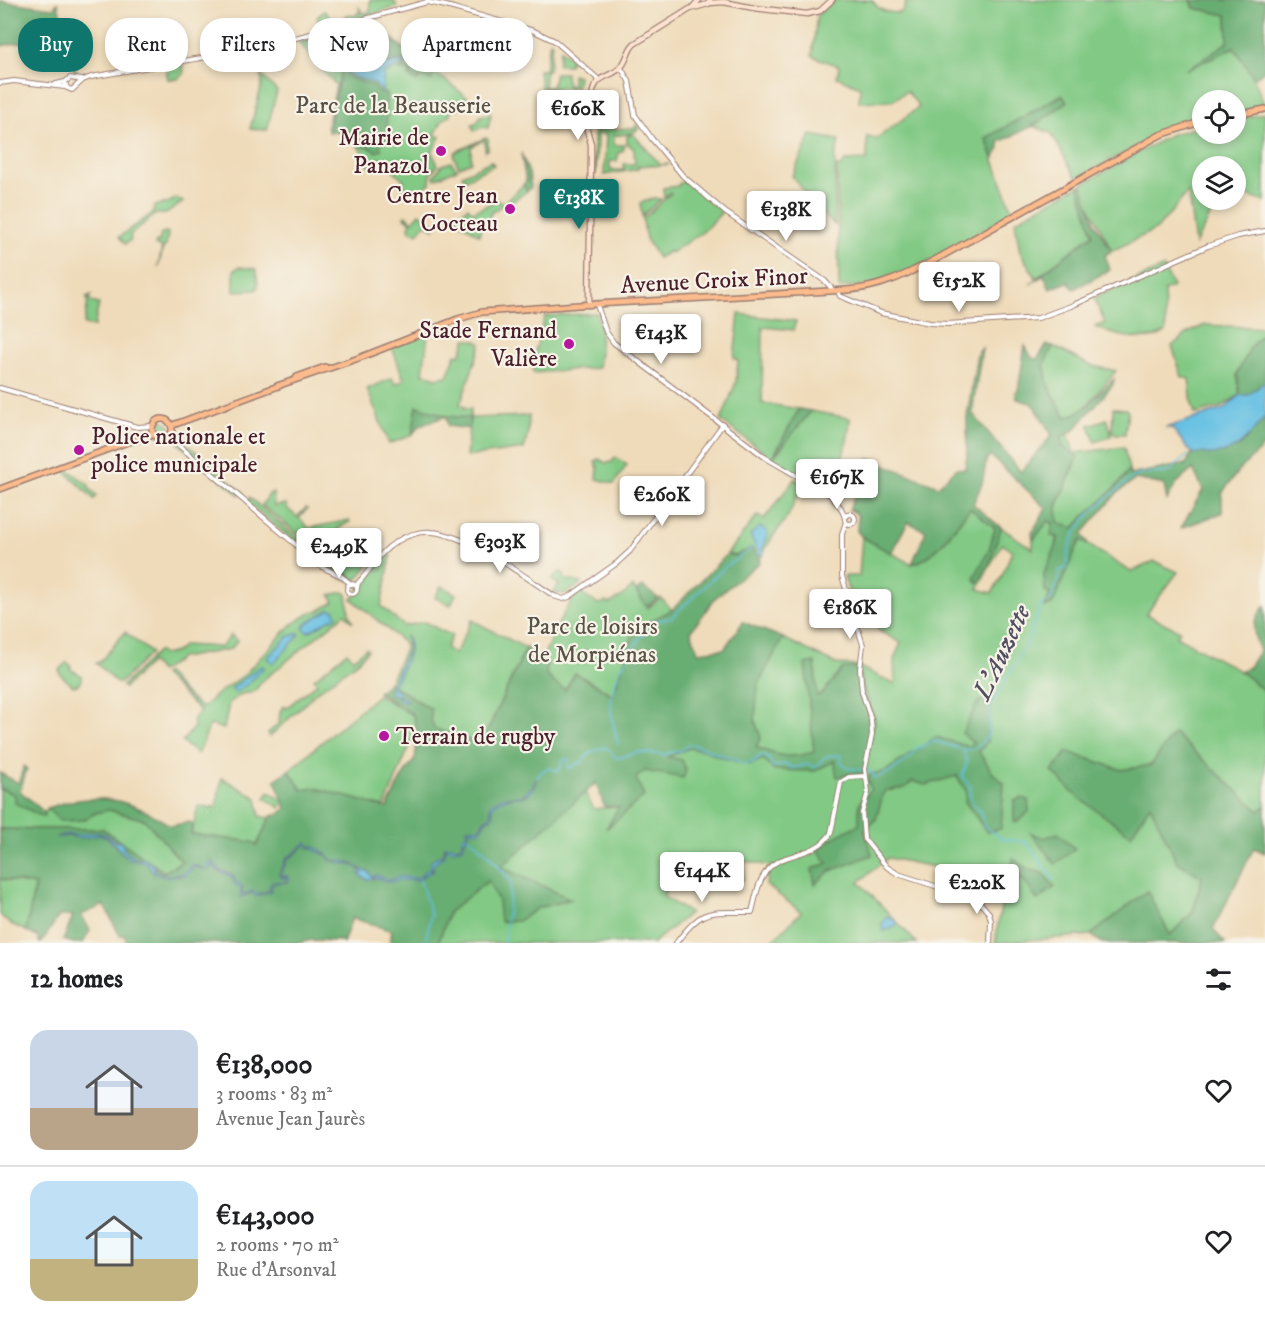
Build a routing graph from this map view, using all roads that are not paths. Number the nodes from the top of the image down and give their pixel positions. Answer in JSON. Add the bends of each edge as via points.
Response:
{"nodes":[{"id":1,"x":832,"y":0,"type":"edge"},
{"id":2,"x":710,"y":1,"type":"edge"},
{"id":3,"x":718,"y":1,"type":"edge"},
{"id":4,"x":701,"y":2,"type":"edge"},
{"id":5,"x":621,"y":68,"type":"junction"},
{"id":6,"x":74,"y":79,"type":"junction"},
{"id":7,"x":83,"y":80,"type":"junction"},
{"id":8,"x":599,"y":80,"type":"junction"},
{"id":9,"x":0,"y":83,"type":"edge"},
{"id":10,"x":65,"y":84,"type":"junction"},
{"id":11,"x":76,"y":86,"type":"junction"},
{"id":12,"x":1265,"y":109,"type":"edge"},
{"id":13,"x":1246,"y":113,"type":"edge"},
{"id":14,"x":1192,"y":125,"type":"edge"},
{"id":15,"x":1265,"y":231,"type":"edge"},
{"id":16,"x":836,"y":291,"type":"junction"},
{"id":17,"x":589,"y":305,"type":"junction"},
{"id":18,"x":597,"y":305,"type":"junction"},
{"id":19,"x":0,"y":388,"type":"edge"},
{"id":20,"x":723,"y":424,"type":"junction"},
{"id":21,"x":173,"y":425,"type":"junction"},
{"id":22,"x":152,"y":426,"type":"junction"},
{"id":23,"x":153,"y":433,"type":"junction"},
{"id":24,"x":169,"y":437,"type":"junction"},
{"id":25,"x":0,"y":489,"type":"edge"},
{"id":26,"x":841,"y":508,"type":"junction"},
{"id":27,"x":850,"y":514,"type":"junction"},
{"id":28,"x":845,"y":520,"type":"junction"},
{"id":29,"x":865,"y":773,"type":"junction"},
{"id":30,"x":676,"y":943,"type":"edge"},
{"id":31,"x":990,"y":943,"type":"edge"}],
"edges":[{"from":1,"to":3,"type":"main road","via":[[807,14]]},
{"from":2,"to":3,"type":"main road"},
{"from":2,"to":4,"type":"main road"},
{"from":4,"to":5,"type":"main road","via":[[634,44]]},
{"from":5,"to":8,"type":"main road"},
{"from":5,"to":16,"type":"street","via":[[629,81],[640,122],[685,178],[725,212]]},
{"from":6,"to":7,"type":"street"},
{"from":6,"to":10,"type":"street"},
{"from":6,"to":11,"type":"street"},
{"from":7,"to":8,"type":"street","via":[[259,48],[433,3],[548,36]]},
{"from":7,"to":11,"type":"street"},
{"from":8,"to":17,"type":"main road","via":[[594,87],[591,116],[585,123],[591,144]]},
{"from":9,"to":10,"type":"street"},
{"from":10,"to":11,"type":"street","via":[[70,90]]},
{"from":12,"to":13,"type":"main road"},
{"from":14,"to":16,"type":"main road","name":"Avenue Croix Finor","via":[[1160,135],[906,275],[872,287]]},
{"from":15,"to":16,"type":"street","via":[[1238,236],[1186,255],[1038,318],[930,323],[881,313]]},
{"from":16,"to":18,"type":"main road","name":"Avenue Croix Finor"},
{"from":17,"to":18,"type":"main road","name":"Avenue Croix Finor"},
{"from":17,"to":21,"type":"main road","name":"Avenue Croix Finor","via":[[482,312]]},
{"from":18,"to":20,"type":"street","via":[[614,343]]},
{"from":19,"to":22,"type":"street","via":[[137,427]]},
{"from":20,"to":24,"type":"street","via":[[636,544],[617,563],[563,599],[454,537],[429,532],[396,542],[353,585],[322,567]]},
{"from":20,"to":26,"type":"street","via":[[776,464],[830,495]]},
{"from":21,"to":22,"type":"main road","via":[[161,418]]},
{"from":21,"to":24,"type":"main road"},
{"from":22,"to":23,"type":"main road"},
{"from":23,"to":24,"type":"main road","via":[[160,439]]},
{"from":23,"to":25,"type":"main road"},
{"from":26,"to":27,"type":"street"},
{"from":26,"to":28,"type":"street"},
{"from":27,"to":28,"type":"street"},
{"from":27,"to":28,"type":"street","via":[[854,520]]},
{"from":28,"to":29,"type":"street","via":[[842,576],[863,645],[862,692],[871,720]]},
{"from":29,"to":30,"type":"street","via":[[841,782],[827,839],[808,852],[770,867],[761,879],[752,912],[707,913],[691,924]]},
{"from":29,"to":31,"type":"street","via":[[868,792],[861,822],[864,839],[887,867],[898,874],[972,898],[982,905],[991,921]]}]}
